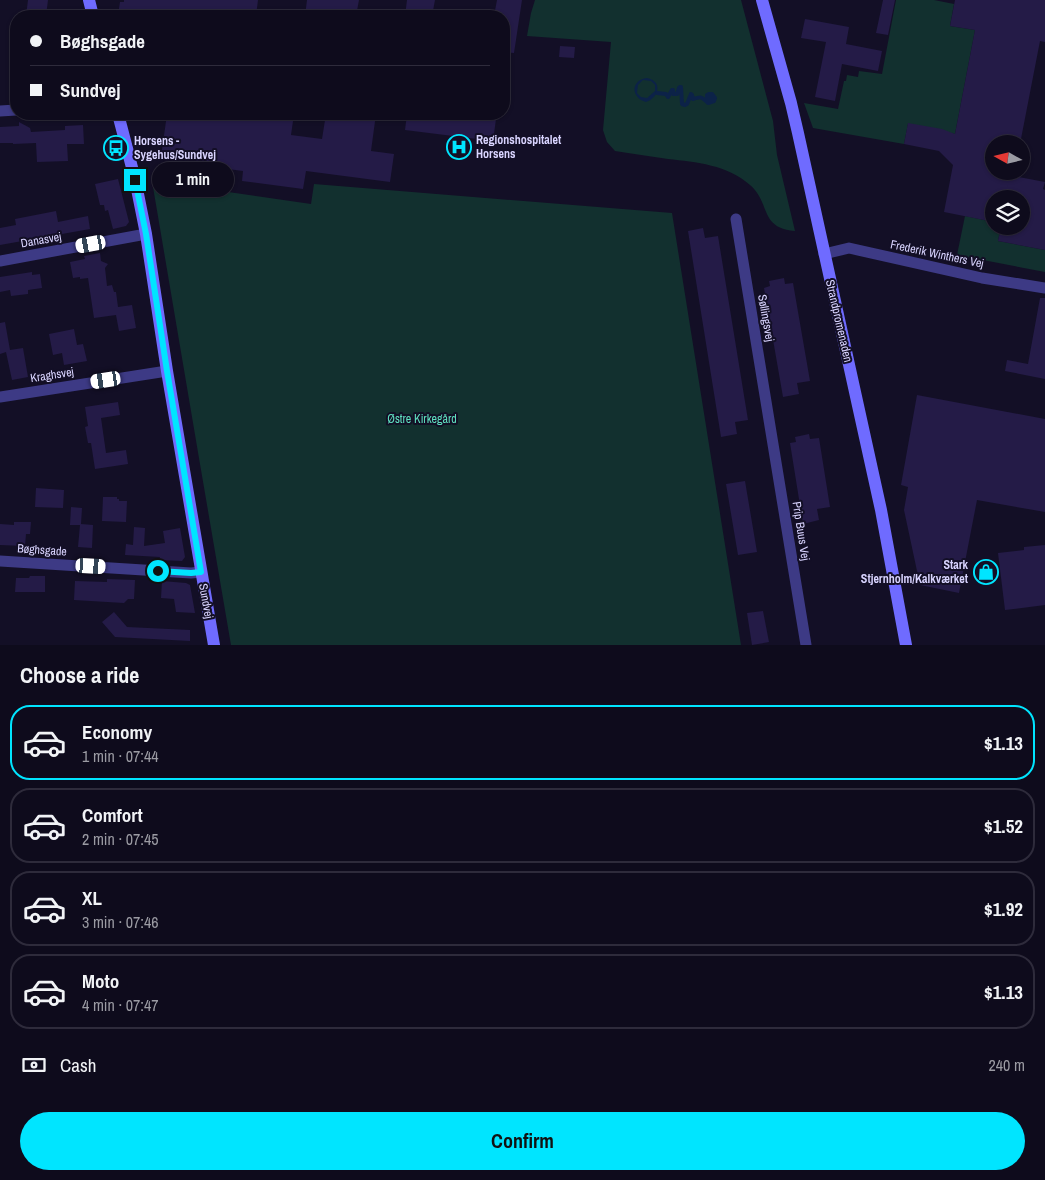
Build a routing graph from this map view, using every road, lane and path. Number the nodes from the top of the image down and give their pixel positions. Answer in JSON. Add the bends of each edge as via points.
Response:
{"nodes":[{"id":1,"x":762,"y":0,"type":"edge"},
{"id":2,"x":120,"y":120,"type":"edge"},
{"id":3,"x":736,"y":219,"type":"dead end"},
{"id":4,"x":146,"y":234,"type":"junction"},
{"id":5,"x":824,"y":254,"type":"junction"},
{"id":6,"x":0,"y":261,"type":"edge"},
{"id":7,"x":1045,"y":288,"type":"edge"},
{"id":8,"x":167,"y":371,"type":"junction"},
{"id":9,"x":0,"y":397,"type":"edge"},
{"id":10,"x":770,"y":421,"type":"joint"},
{"id":11,"x":0,"y":561,"type":"edge"},
{"id":12,"x":201,"y":572,"type":"junction"},
{"id":13,"x":214,"y":645,"type":"edge"},
{"id":14,"x":806,"y":645,"type":"edge"},
{"id":15,"x":906,"y":645,"type":"edge"}],
"edges":[{"from":1,"to":5,"type":"street","name":"Strandpromenaden","via":[[791,103]]},
{"from":2,"to":4,"type":"street","name":"Sundvej"},
{"from":3,"to":10,"type":"street","name":"Søllingsvej"},
{"from":4,"to":6,"type":"street","name":"Danasvej"},
{"from":4,"to":8,"type":"street","name":"Sundvej"},
{"from":5,"to":7,"type":"street","name":"Frederik Winthers Vej","via":[[849,248],[982,278]]},
{"from":5,"to":15,"type":"street","name":"Strandpromenaden","via":[[881,510]]},
{"from":8,"to":9,"type":"street","name":"Kraghsvej"},
{"from":8,"to":12,"type":"street","name":"Sundvej"},
{"from":10,"to":14,"type":"street","name":"Prip Buus Vej"},
{"from":11,"to":12,"type":"street","name":"Bøghsgade"},
{"from":12,"to":13,"type":"street","name":"Sundvej"}]}
